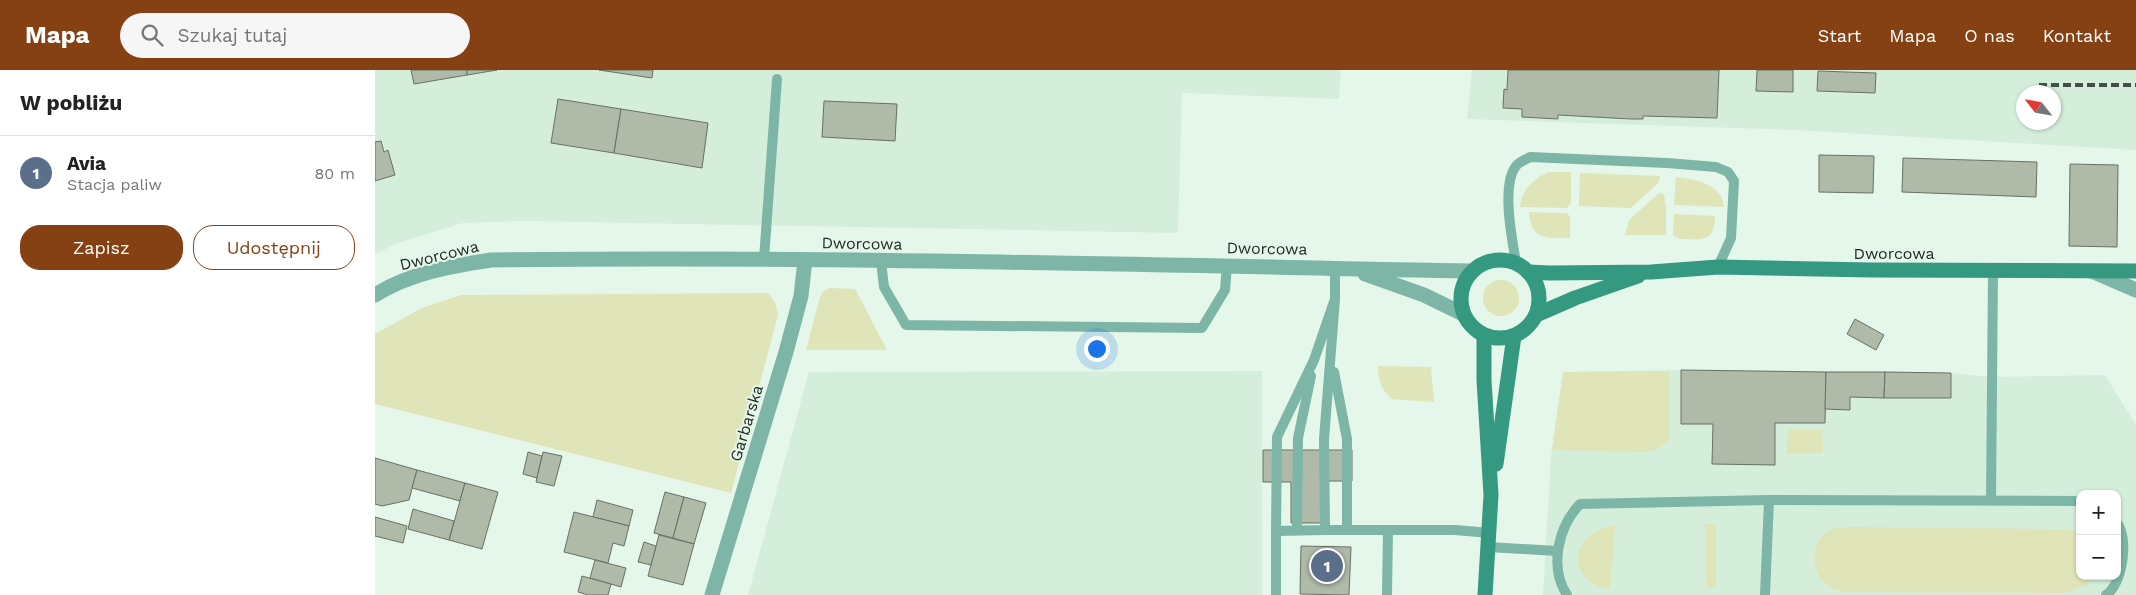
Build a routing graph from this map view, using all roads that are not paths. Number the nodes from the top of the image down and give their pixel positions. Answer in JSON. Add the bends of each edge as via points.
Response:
{"nodes":[{"id":1,"x":777,"y":79,"type":"dead end"},
{"id":2,"x":764,"y":260,"type":"junction"},
{"id":3,"x":805,"y":260,"type":"junction"},
{"id":4,"x":881,"y":261,"type":"junction"},
{"id":5,"x":1515,"y":263,"type":"junction"},
{"id":6,"x":1227,"y":264,"type":"junction"},
{"id":7,"x":1335,"y":267,"type":"junction"},
{"id":8,"x":1719,"y":267,"type":"junction"},
{"id":9,"x":1355,"y":270,"type":"junction"},
{"id":10,"x":1472,"y":271,"type":"junction"},
{"id":11,"x":1993,"y":271,"type":"junction"},
{"id":12,"x":2092,"y":271,"type":"junction"},
{"id":13,"x":2136,"y":271,"type":"edge"},
{"id":14,"x":1528,"y":272,"type":"junction"},
{"id":15,"x":1651,"y":272,"type":"junction"},
{"id":16,"x":2136,"y":290,"type":"edge"},
{"id":17,"x":375,"y":295,"type":"edge"},
{"id":18,"x":1335,"y":299,"type":"junction"},
{"id":19,"x":1463,"y":314,"type":"junction"},
{"id":20,"x":1536,"y":315,"type":"junction"},
{"id":21,"x":1484,"y":336,"type":"junction"},
{"id":22,"x":1514,"y":336,"type":"junction"},
{"id":23,"x":1314,"y":360,"type":"junction"},
{"id":24,"x":1332,"y":362,"type":"junction"},
{"id":25,"x":1491,"y":495,"type":"junction"},
{"id":26,"x":1991,"y":499,"type":"junction"},
{"id":27,"x":1769,"y":500,"type":"junction"},
{"id":28,"x":2076,"y":501,"type":"edge"},
{"id":29,"x":2121,"y":528,"type":"edge"},
{"id":30,"x":1297,"y":530,"type":"junction"},
{"id":31,"x":1325,"y":530,"type":"junction"},
{"id":32,"x":1347,"y":530,"type":"junction"},
{"id":33,"x":1388,"y":530,"type":"junction"},
{"id":34,"x":1276,"y":531,"type":"junction"},
{"id":35,"x":1489,"y":540,"type":"junction"},
{"id":36,"x":1557,"y":552,"type":"junction"},
{"id":37,"x":712,"y":595,"type":"edge"},
{"id":38,"x":1276,"y":595,"type":"edge"},
{"id":39,"x":1387,"y":595,"type":"edge"},
{"id":40,"x":1485,"y":595,"type":"edge"},
{"id":41,"x":1567,"y":595,"type":"edge"},
{"id":42,"x":1765,"y":595,"type":"edge"},
{"id":43,"x":2106,"y":595,"type":"edge"}],
"edges":[{"from":1,"to":2,"type":"lane"},
{"from":2,"to":3,"type":"street","name":"Dworcowa"},
{"from":2,"to":17,"type":"street","name":"Dworcowa","via":[[491,260],[425,273]]},
{"from":3,"to":4,"type":"street","name":"Dworcowa"},
{"from":3,"to":37,"type":"street","name":"Garbarska","via":[[801,296],[786,352]]},
{"from":4,"to":6,"type":"street","name":"Dworcowa"},
{"from":4,"to":6,"type":"lane","via":[[884,287],[906,325],[1054,327],[1203,328],[1225,290]]},
{"from":5,"to":8,"type":"lane","via":[[1508,210],[1511,176],[1517,164],[1530,157],[1667,163],[1716,167],[1728,172],[1734,180],[1731,238]]},
{"from":5,"to":10,"type":"street","via":[[1500,259],[1485,262]]},
{"from":5,"to":14,"type":"street"},
{"from":6,"to":7,"type":"street","name":"Dworcowa"},
{"from":7,"to":9,"type":"street","name":"Dworcowa"},
{"from":7,"to":18,"type":"lane"},
{"from":8,"to":11,"type":"street","name":"Dworcowa"},
{"from":8,"to":15,"type":"street","name":"Dworcowa"},
{"from":9,"to":10,"type":"street","name":"Dworcowa"},
{"from":9,"to":19,"type":"street","name":"Dworcowa","via":[[1424,295]]},
{"from":10,"to":19,"type":"street","via":[[1463,283],[1460,298]]},
{"from":11,"to":12,"type":"street","name":"Dworcowa"},
{"from":11,"to":26,"type":"lane"},
{"from":12,"to":13,"type":"street","name":"Dworcowa"},
{"from":12,"to":16,"type":"street"},
{"from":14,"to":15,"type":"street","name":"Dworcowa"},
{"from":14,"to":20,"type":"street","via":[[1537,284],[1539,300]]},
{"from":15,"to":20,"type":"street","name":"Dworcowa"},
{"from":18,"to":23,"type":"lane"},
{"from":18,"to":24,"type":"lane"},
{"from":19,"to":21,"type":"street","via":[[1471,327]]},
{"from":20,"to":22,"type":"street","via":[[1527,328]]},
{"from":21,"to":22,"type":"street","via":[[1499,339]]},
{"from":21,"to":25,"type":"street"},
{"from":22,"to":25,"type":"street"},
{"from":23,"to":30,"type":"lane","via":[[1298,438]]},
{"from":23,"to":34,"type":"lane","via":[[1277,437]]},
{"from":24,"to":31,"type":"lane","via":[[1324,439]]},
{"from":24,"to":32,"type":"lane","via":[[1347,439]]},
{"from":25,"to":35,"type":"street"},
{"from":26,"to":27,"type":"lane"},
{"from":26,"to":28,"type":"lane"},
{"from":27,"to":36,"type":"lane","via":[[1581,504],[1571,513]]},
{"from":27,"to":42,"type":"lane"},
{"from":29,"to":43,"type":"lane","via":[[2123,563],[2118,579]]},
{"from":30,"to":31,"type":"lane"},
{"from":30,"to":34,"type":"lane"},
{"from":31,"to":32,"type":"lane"},
{"from":32,"to":33,"type":"lane"},
{"from":33,"to":35,"type":"lane","via":[[1455,530]]},
{"from":33,"to":39,"type":"lane"},
{"from":34,"to":38,"type":"lane"},
{"from":35,"to":36,"type":"lane"},
{"from":35,"to":40,"type":"street"},
{"from":36,"to":41,"type":"lane","via":[[1557,572]]}]}
